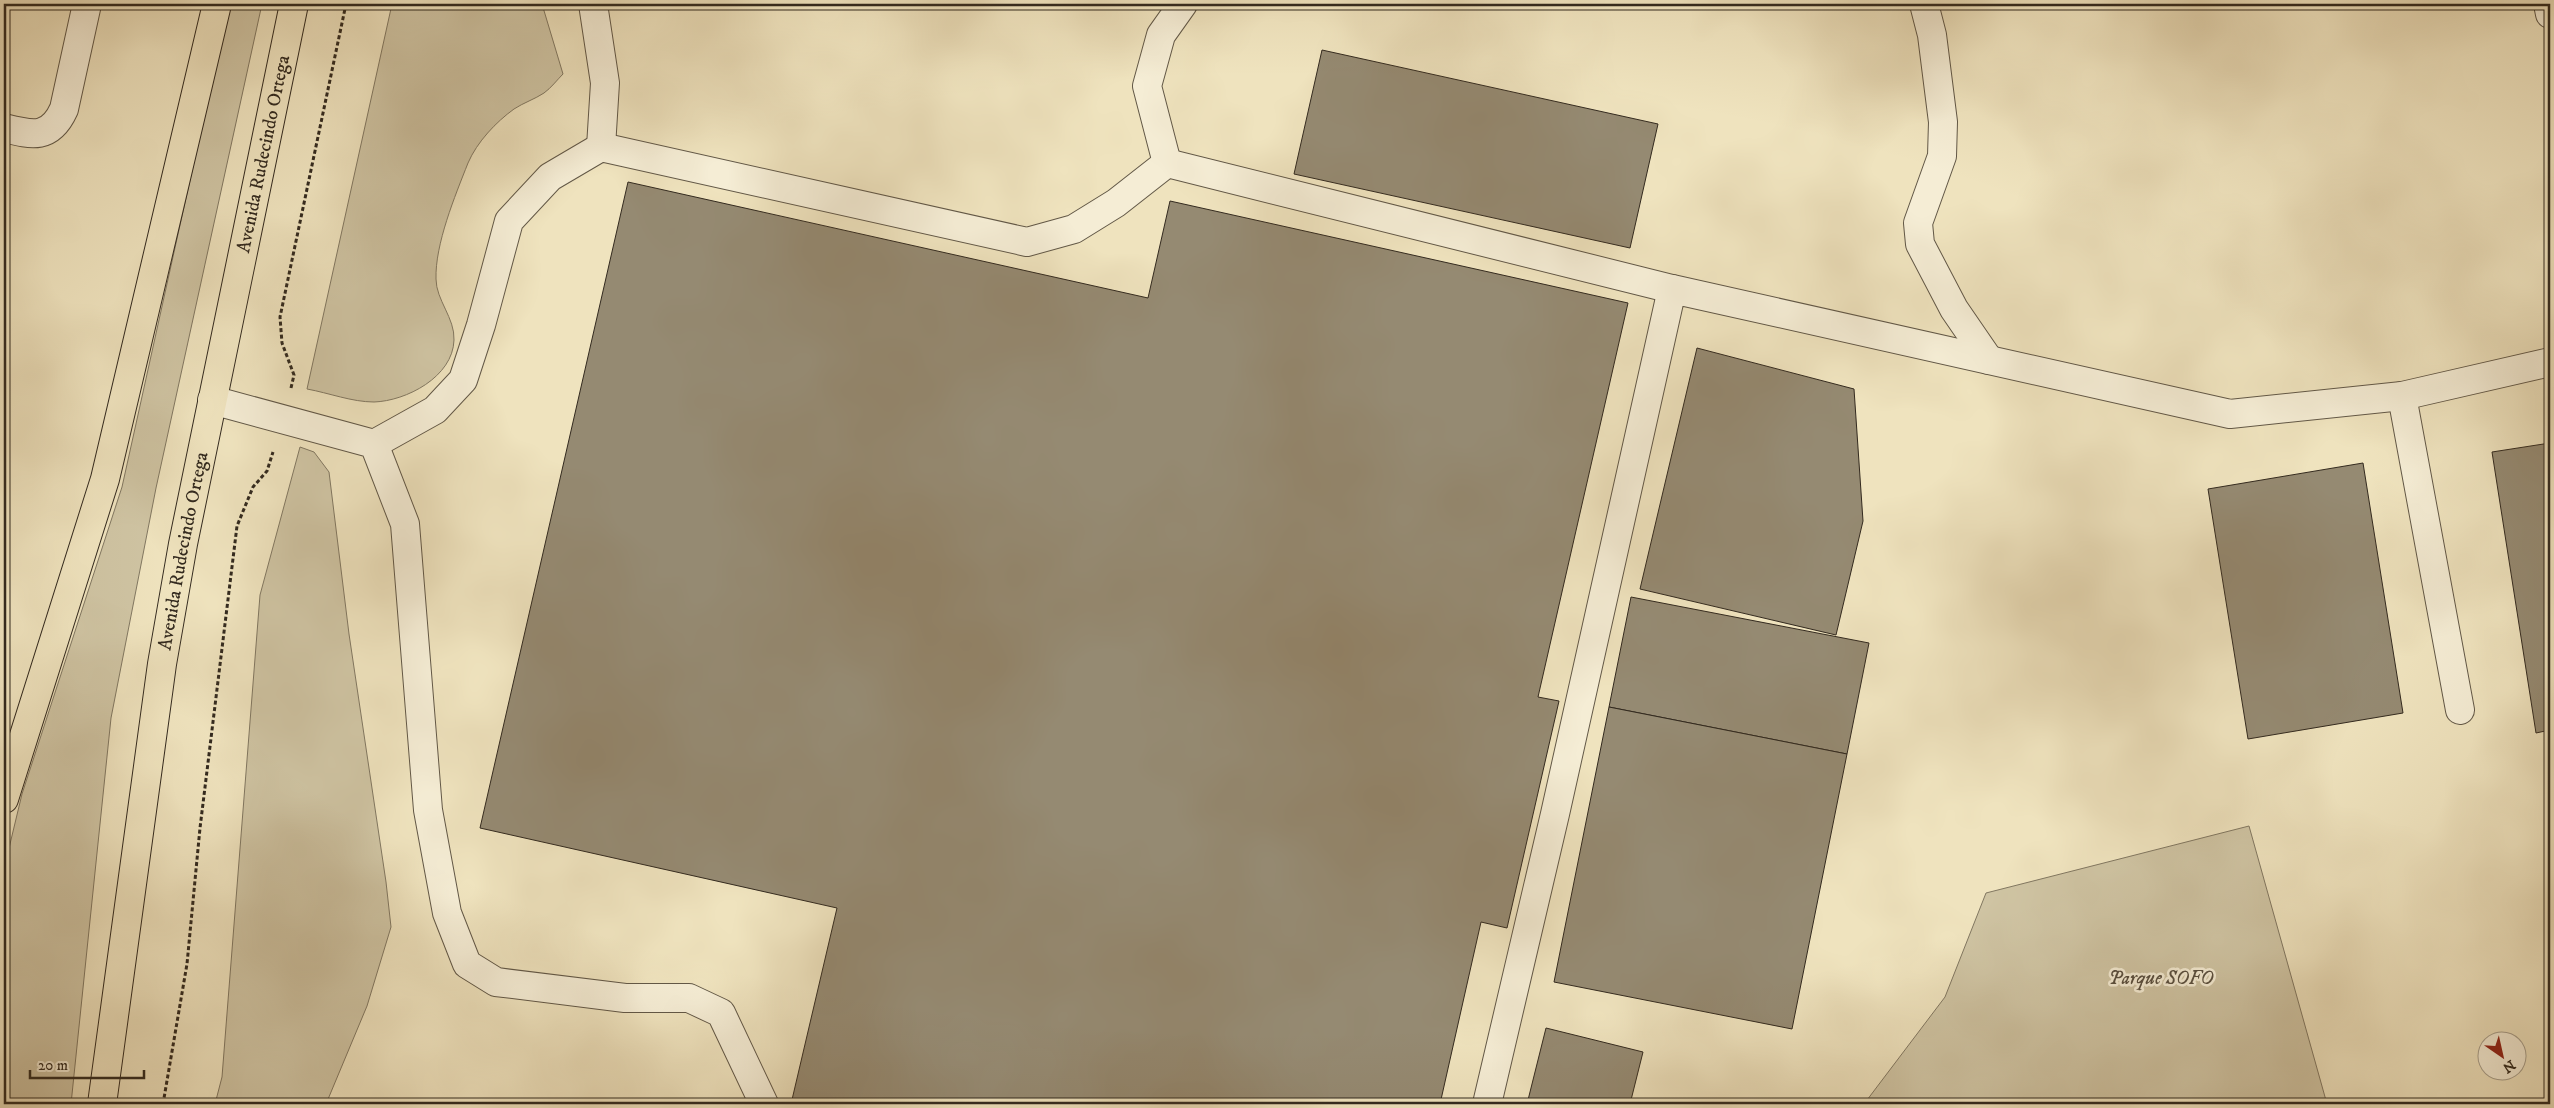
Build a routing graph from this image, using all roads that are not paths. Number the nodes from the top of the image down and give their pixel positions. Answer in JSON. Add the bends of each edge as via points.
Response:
{"nodes":[{"id":1,"x":87,"y":4,"type":"edge"},
{"id":2,"x":217,"y":4,"type":"edge"},
{"id":3,"x":294,"y":4,"type":"edge"},
{"id":4,"x":593,"y":4,"type":"edge"},
{"id":5,"x":1183,"y":4,"type":"edge"},
{"id":6,"x":1924,"y":4,"type":"edge"},
{"id":7,"x":2548,"y":4,"type":"edge"},
{"id":8,"x":2550,"y":14,"type":"edge"},
{"id":9,"x":4,"y":128,"type":"edge"},
{"id":10,"x":601,"y":147,"type":"junction"},
{"id":11,"x":1167,"y":163,"type":"junction"},
{"id":12,"x":1672,"y":289,"type":"junction"},
{"id":13,"x":1989,"y":360,"type":"junction"},
{"id":14,"x":2550,"y":362,"type":"edge"},
{"id":15,"x":2402,"y":396,"type":"junction"},
{"id":16,"x":212,"y":400,"type":"junction"},
{"id":17,"x":374,"y":444,"type":"junction"},
{"id":18,"x":2460,"y":710,"type":"dead end"},
{"id":19,"x":4,"y":799,"type":"edge"},
{"id":20,"x":102,"y":1104,"type":"edge"},
{"id":21,"x":764,"y":1104,"type":"edge"},
{"id":22,"x":1487,"y":1104,"type":"edge"}],
"edges":[{"from":1,"to":9,"type":"street","via":[[59,120],[39,134],[29,135]]},
{"from":2,"to":19,"type":"main road","via":[[105,479]]},
{"from":3,"to":16,"type":"main road","name":"Avenida Rudecindo Ortega"},
{"from":4,"to":10,"type":"street","via":[[605,83]]},
{"from":5,"to":11,"type":"street","via":[[1161,35],[1147,86]]},
{"from":6,"to":13,"type":"street","via":[[1932,35],[1943,122],[1942,156],[1918,223],[1920,244],[1954,309]]},
{"from":7,"to":8,"type":"street"},
{"from":10,"to":11,"type":"street","via":[[1027,242],[1074,229],[1116,203]]},
{"from":10,"to":17,"type":"street","via":[[550,177],[509,221],[481,325],[462,380],[435,410]]},
{"from":11,"to":12,"type":"street"},
{"from":12,"to":13,"type":"street"},
{"from":12,"to":22,"type":"street"},
{"from":13,"to":15,"type":"street","via":[[2230,414]]},
{"from":14,"to":15,"type":"street"},
{"from":15,"to":18,"type":"street"},
{"from":16,"to":17,"type":"street"},
{"from":16,"to":20,"type":"main road","name":"Avenida Rudecindo Ortega","via":[[162,664]]},
{"from":17,"to":21,"type":"street","via":[[405,524],[428,810],[447,913],[467,964],[496,982],[625,998],[689,998],[713,1009],[721,1013]]}]}
